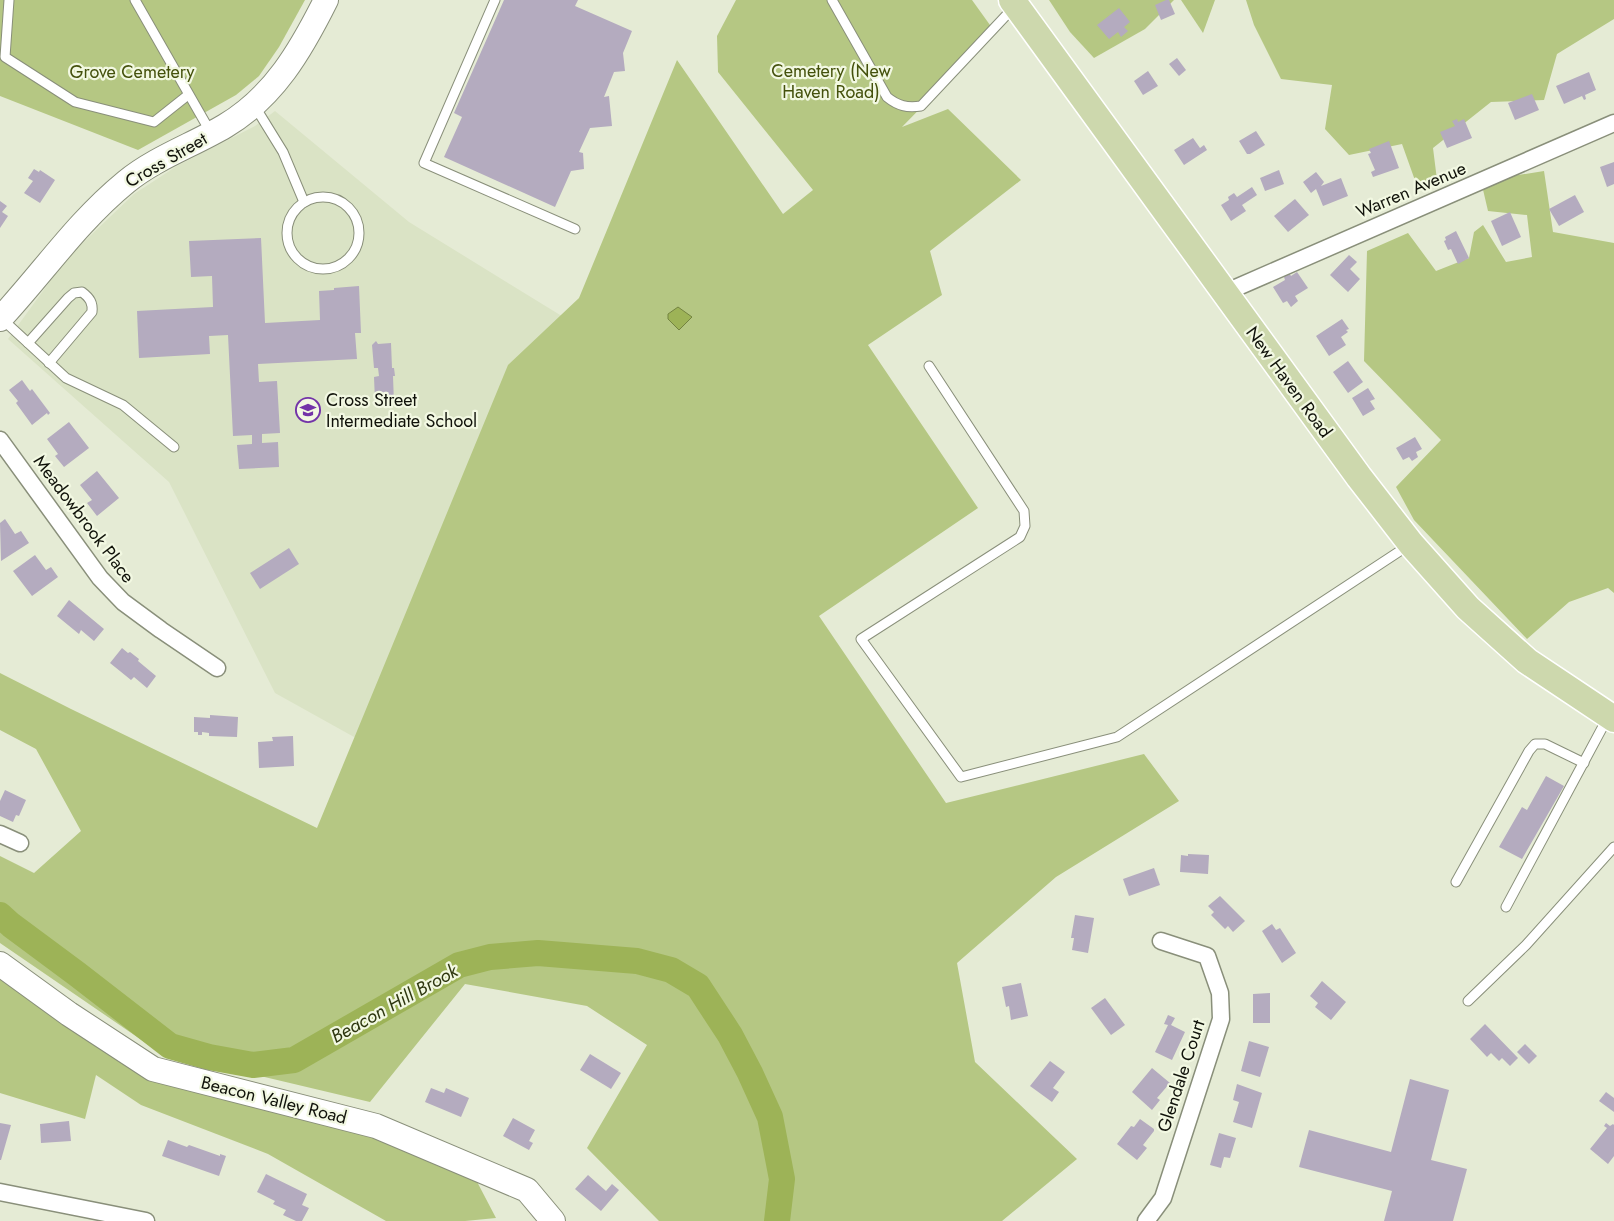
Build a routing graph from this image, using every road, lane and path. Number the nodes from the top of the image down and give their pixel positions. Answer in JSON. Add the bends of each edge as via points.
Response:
{"nodes":[{"id":1,"x":9,"y":0,"type":"edge"},
{"id":2,"x":135,"y":0,"type":"edge"},
{"id":3,"x":326,"y":0,"type":"edge"},
{"id":4,"x":495,"y":0,"type":"edge"},
{"id":5,"x":832,"y":0,"type":"edge"},
{"id":6,"x":1014,"y":2,"type":"edge"},
{"id":7,"x":188,"y":95,"type":"junction"},
{"id":8,"x":254,"y":105,"type":"junction"},
{"id":9,"x":1614,"y":123,"type":"edge"},
{"id":10,"x":211,"y":134,"type":"junction"},
{"id":11,"x":304,"y":202,"type":"junction"},
{"id":12,"x":575,"y":229,"type":"dead end"},
{"id":13,"x":1224,"y":293,"type":"junction"},
{"id":14,"x":1,"y":319,"type":"edge"},
{"id":15,"x":28,"y":343,"type":"junction"},
{"id":16,"x":49,"y":362,"type":"junction"},
{"id":17,"x":929,"y":366,"type":"dead end"},
{"id":18,"x":0,"y":440,"type":"edge"},
{"id":19,"x":174,"y":447,"type":"dead end"},
{"id":20,"x":1411,"y":544,"type":"junction"},
{"id":21,"x":217,"y":668,"type":"dead end"},
{"id":22,"x":1611,"y":718,"type":"edge"},
{"id":23,"x":1584,"y":763,"type":"junction"},
{"id":24,"x":0,"y":834,"type":"edge"},
{"id":25,"x":20,"y":843,"type":"dead end"},
{"id":26,"x":1614,"y":847,"type":"edge"},
{"id":27,"x":1456,"y":882,"type":"dead end"},
{"id":28,"x":1506,"y":907,"type":"dead end"},
{"id":29,"x":1161,"y":941,"type":"dead end"},
{"id":30,"x":0,"y":964,"type":"edge"},
{"id":31,"x":1468,"y":1002,"type":"dead end"},
{"id":32,"x":0,"y":1192,"type":"edge"},
{"id":33,"x":146,"y":1221,"type":"edge"},
{"id":34,"x":553,"y":1221,"type":"edge"},
{"id":35,"x":1146,"y":1221,"type":"edge"}],
"edges":[{"from":1,"to":7,"type":"lane","via":[[4,58],[76,102],[154,122]]},
{"from":2,"to":7,"type":"lane"},
{"from":3,"to":8,"type":"street","name":"Cross Street","via":[[288,68]]},
{"from":4,"to":12,"type":"lane","via":[[424,163]]},
{"from":5,"to":6,"type":"lane","via":[[887,97],[900,106],[910,107],[921,106]]},
{"from":6,"to":13,"type":"main road","name":"New Haven Road"},
{"from":7,"to":10,"type":"lane"},
{"from":8,"to":10,"type":"street","name":"Cross Street"},
{"from":8,"to":11,"type":"lane","via":[[283,152]]},
{"from":9,"to":13,"type":"street","name":"Warren Avenue"},
{"from":10,"to":14,"type":"street","name":"Cross Street","via":[[127,180],[50,259]]},
{"from":11,"to":11,"type":"lane","via":[[327,197],[339,200],[356,218],[358,241],[353,252],[335,267],[312,267],[293,253],[288,237],[289,220]]},
{"from":13,"to":20,"type":"main road","name":"New Haven Road"},
{"from":14,"to":15,"type":"lane"},
{"from":15,"to":16,"type":"lane"},
{"from":15,"to":16,"type":"lane","via":[[74,293],[82,292],[89,297],[92,312]]},
{"from":16,"to":19,"type":"lane","via":[[66,378],[123,405]]},
{"from":17,"to":20,"type":"lane","via":[[1024,511],[1025,526],[1020,537],[862,639],[961,777],[1117,737]]},
{"from":18,"to":21,"type":"street","name":"Meadowbrook Place","via":[[100,578],[123,602]]},
{"from":20,"to":22,"type":"main road","name":"New Haven Road","via":[[1468,608],[1527,661]]},
{"from":22,"to":23,"type":"lane"},
{"from":23,"to":27,"type":"lane","via":[[1545,744],[1535,744]]},
{"from":23,"to":28,"type":"lane"},
{"from":24,"to":25,"type":"street"},
{"from":26,"to":31,"type":"lane","via":[[1526,945]]},
{"from":29,"to":35,"type":"street","name":"Glendale Court","via":[[1207,956],[1220,993],[1221,1019],[1163,1198]]},
{"from":30,"to":34,"type":"street","name":"Beacon Valley Road","via":[[69,1014],[153,1068],[376,1126],[527,1190]]},
{"from":32,"to":33,"type":"street"}]}
